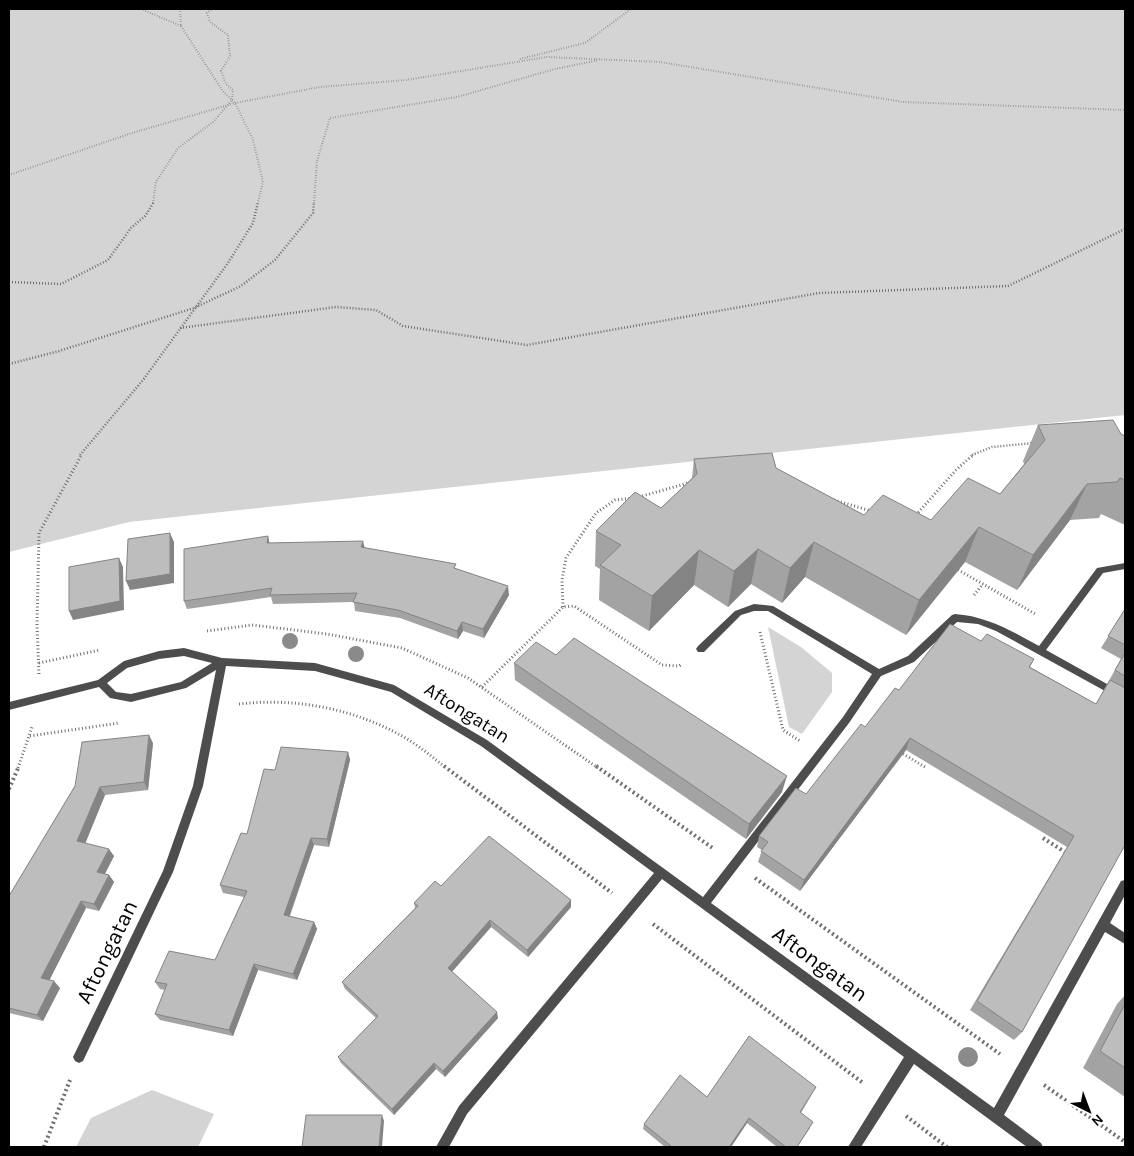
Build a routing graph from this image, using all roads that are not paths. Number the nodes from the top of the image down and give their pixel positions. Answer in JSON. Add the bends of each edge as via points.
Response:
{"nodes":[{"id":1,"x":1125,"y":566,"type":"edge"},
{"id":2,"x":701,"y":649,"type":"road end"},
{"id":3,"x":1040,"y":651,"type":"junction"},
{"id":4,"x":222,"y":662,"type":"junction"},
{"id":5,"x":878,"y":672,"type":"junction"},
{"id":6,"x":102,"y":683,"type":"junction"},
{"id":7,"x":1125,"y":698,"type":"edge"},
{"id":8,"x":9,"y":706,"type":"edge"},
{"id":9,"x":661,"y":872,"type":"junction"},
{"id":10,"x":1125,"y":885,"type":"edge"},
{"id":11,"x":704,"y":904,"type":"junction"},
{"id":12,"x":1103,"y":925,"type":"junction"},
{"id":13,"x":1125,"y":939,"type":"edge"},
{"id":14,"x":912,"y":1056,"type":"junction"},
{"id":15,"x":79,"y":1057,"type":"road end"},
{"id":16,"x":996,"y":1117,"type":"junction"},
{"id":17,"x":442,"y":1147,"type":"edge"},
{"id":18,"x":854,"y":1147,"type":"edge"},
{"id":19,"x":1037,"y":1147,"type":"edge"}],
"edges":[{"from":1,"to":3,"type":"street","via":[[1100,570]]},
{"from":2,"to":5,"type":"street","via":[[738,613],[754,607],[770,608]]},
{"from":3,"to":5,"type":"street","via":[[986,622],[969,617],[955,618],[911,659]]},
{"from":3,"to":7,"type":"street"},
{"from":4,"to":6,"type":"street","name":"Aftongatan","via":[[184,652],[158,655],[124,665]]},
{"from":4,"to":6,"type":"street","via":[[183,686],[131,698],[113,695]]},
{"from":4,"to":9,"type":"street","name":"Aftongatan","via":[[314,668],[394,690],[484,743]]},
{"from":4,"to":15,"type":"street","name":"Aftongatan","via":[[198,786],[168,872]]},
{"from":5,"to":11,"type":"street","via":[[846,720]]},
{"from":6,"to":8,"type":"street","name":"Aftongatan"},
{"from":9,"to":11,"type":"street","name":"Aftongatan"},
{"from":9,"to":17,"type":"street","via":[[463,1110]]},
{"from":10,"to":12,"type":"street"},
{"from":11,"to":14,"type":"street","name":"Aftongatan"},
{"from":12,"to":13,"type":"street"},
{"from":12,"to":16,"type":"street"},
{"from":14,"to":16,"type":"street","name":"Aftongatan"},
{"from":14,"to":18,"type":"street"},
{"from":16,"to":19,"type":"street","name":"Aftongatan"}]}
